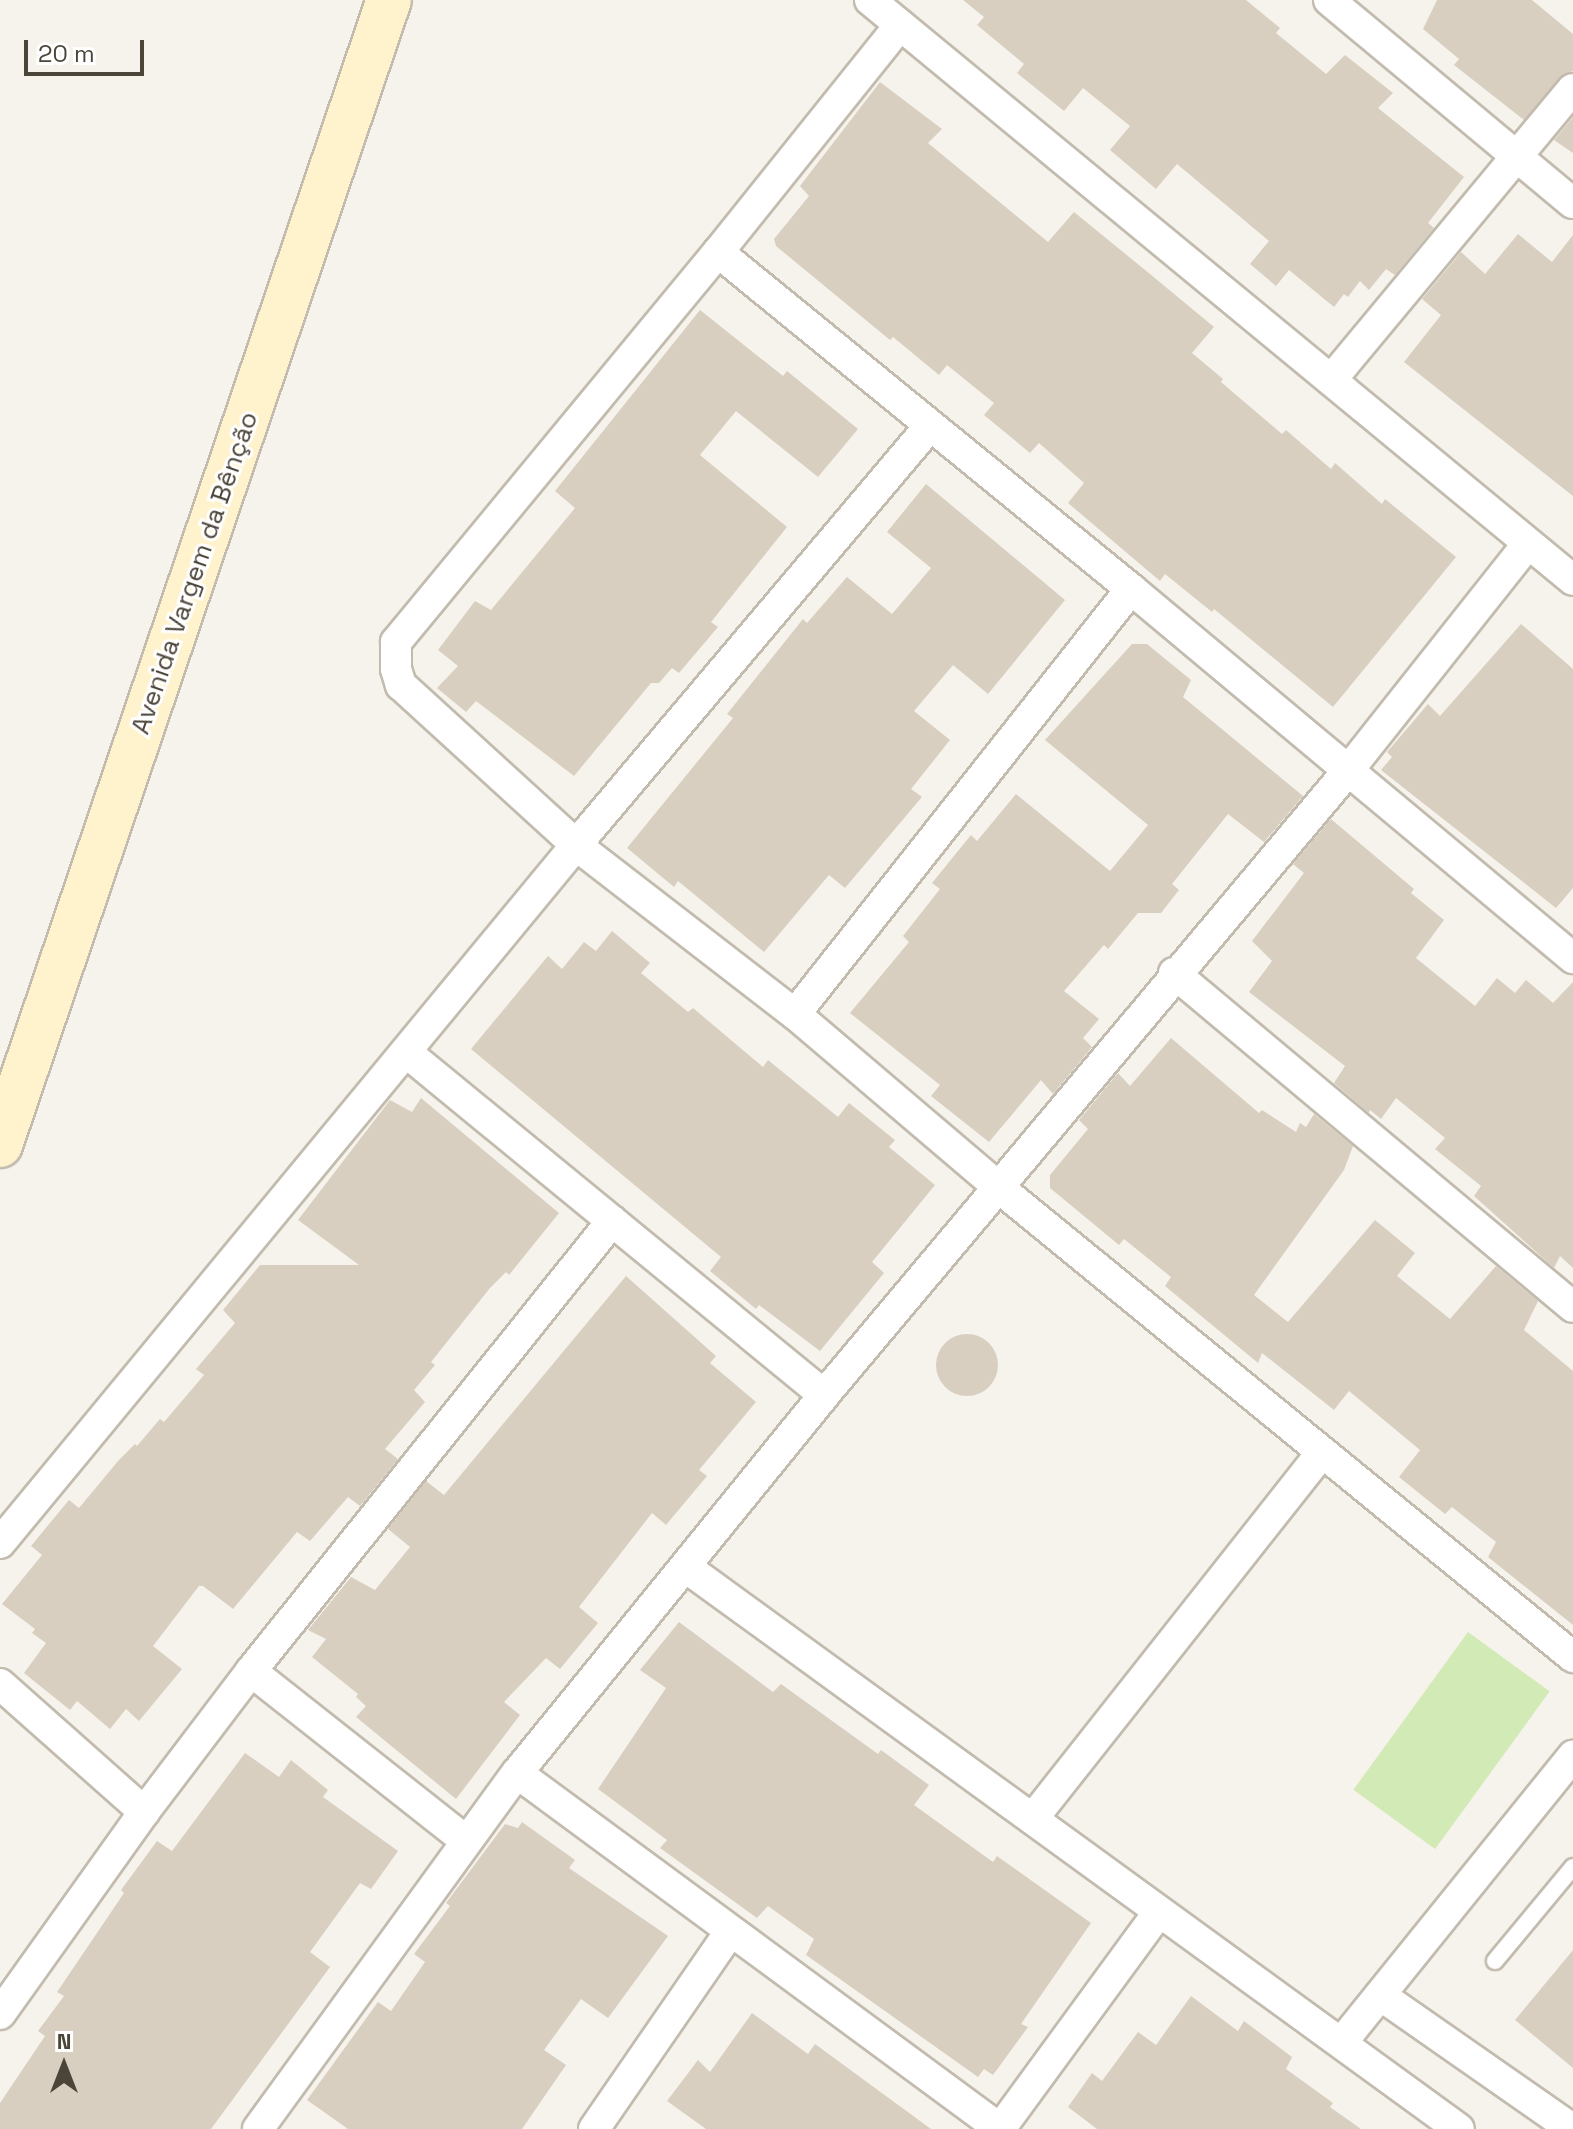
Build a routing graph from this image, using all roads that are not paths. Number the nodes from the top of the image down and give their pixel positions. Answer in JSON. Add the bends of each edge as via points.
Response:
{"nodes":[{"id":1,"x":389,"y":0,"type":"edge"},
{"id":2,"x":870,"y":0,"type":"edge"},
{"id":3,"x":1329,"y":0,"type":"edge"},
{"id":4,"x":900,"y":25,"type":"junction"},
{"id":5,"x":1573,"y":89,"type":"edge"},
{"id":6,"x":1517,"y":157,"type":"junction"},
{"id":7,"x":1573,"y":203,"type":"edge"},
{"id":8,"x":718,"y":252,"type":"junction"},
{"id":9,"x":1331,"y":380,"type":"junction"},
{"id":10,"x":929,"y":427,"type":"junction"},
{"id":11,"x":1528,"y":544,"type":"junction"},
{"id":12,"x":1573,"y":580,"type":"edge"},
{"id":13,"x":1131,"y":589,"type":"junction"},
{"id":14,"x":1347,"y":772,"type":"junction"},
{"id":15,"x":576,"y":845,"type":"junction"},
{"id":16,"x":1573,"y":958,"type":"edge"},
{"id":17,"x":1174,"y":973,"type":"junction"},
{"id":18,"x":795,"y":1014,"type":"junction"},
{"id":19,"x":406,"y":1052,"type":"junction"},
{"id":20,"x":0,"y":1145,"type":"edge"},
{"id":21,"x":998,"y":1187,"type":"junction"},
{"id":22,"x":612,"y":1221,"type":"junction"},
{"id":23,"x":1573,"y":1307,"type":"edge"},
{"id":24,"x":824,"y":1395,"type":"junction"},
{"id":25,"x":1322,"y":1452,"type":"junction"},
{"id":26,"x":0,"y":1543,"type":"edge"},
{"id":27,"x":687,"y":1568,"type":"junction"},
{"id":28,"x":1573,"y":1657,"type":"edge"},
{"id":29,"x":251,"y":1671,"type":"junction"},
{"id":30,"x":0,"y":1684,"type":"edge"},
{"id":31,"x":1573,"y":1756,"type":"edge"},
{"id":32,"x":517,"y":1773,"type":"junction"},
{"id":33,"x":144,"y":1812,"type":"junction"},
{"id":34,"x":1034,"y":1817,"type":"junction"},
{"id":35,"x":465,"y":1840,"type":"junction"},
{"id":36,"x":1573,"y":1867,"type":"edge"},
{"id":37,"x":1158,"y":1913,"type":"junction"},
{"id":38,"x":730,"y":1932,"type":"junction"},
{"id":39,"x":1495,"y":1961,"type":"dead end"},
{"id":40,"x":1380,"y":1995,"type":"junction"},
{"id":41,"x":0,"y":2014,"type":"edge"},
{"id":42,"x":1342,"y":2042,"type":"junction"},
{"id":43,"x":258,"y":2129,"type":"edge"},
{"id":44,"x":594,"y":2129,"type":"edge"},
{"id":45,"x":1000,"y":2129,"type":"edge"},
{"id":46,"x":1459,"y":2129,"type":"edge"},
{"id":47,"x":1572,"y":2129,"type":"edge"}],
"edges":[{"from":1,"to":20,"type":"street","name":"Avenida Vargem da Bênção"},
{"from":2,"to":4,"type":"street"},
{"from":3,"to":6,"type":"street"},
{"from":4,"to":8,"type":"street"},
{"from":4,"to":9,"type":"street"},
{"from":5,"to":6,"type":"street"},
{"from":6,"to":7,"type":"street"},
{"from":6,"to":9,"type":"street"},
{"from":8,"to":10,"type":"street"},
{"from":8,"to":15,"type":"street","via":[[396,642],[401,685]]},
{"from":9,"to":11,"type":"street"},
{"from":10,"to":13,"type":"street"},
{"from":10,"to":15,"type":"street"},
{"from":11,"to":12,"type":"street"},
{"from":11,"to":14,"type":"street"},
{"from":13,"to":14,"type":"street"},
{"from":13,"to":18,"type":"street"},
{"from":14,"to":16,"type":"street"},
{"from":14,"to":17,"type":"street"},
{"from":15,"to":18,"type":"street"},
{"from":15,"to":19,"type":"street"},
{"from":17,"to":21,"type":"street"},
{"from":17,"to":23,"type":"street"},
{"from":18,"to":21,"type":"street"},
{"from":19,"to":22,"type":"street"},
{"from":19,"to":26,"type":"street"},
{"from":21,"to":24,"type":"street"},
{"from":21,"to":25,"type":"street"},
{"from":22,"to":24,"type":"street"},
{"from":22,"to":29,"type":"street"},
{"from":24,"to":27,"type":"street"},
{"from":25,"to":28,"type":"street"},
{"from":25,"to":34,"type":"street"},
{"from":27,"to":32,"type":"street"},
{"from":27,"to":34,"type":"street"},
{"from":29,"to":33,"type":"street"},
{"from":29,"to":35,"type":"street"},
{"from":30,"to":33,"type":"street"},
{"from":31,"to":40,"type":"street"},
{"from":32,"to":35,"type":"street"},
{"from":32,"to":38,"type":"street"},
{"from":33,"to":41,"type":"street"},
{"from":34,"to":37,"type":"street"},
{"from":35,"to":43,"type":"street"},
{"from":36,"to":39,"type":"lane"},
{"from":37,"to":42,"type":"street"},
{"from":37,"to":45,"type":"street"},
{"from":38,"to":44,"type":"street"},
{"from":38,"to":45,"type":"street"},
{"from":40,"to":42,"type":"street"},
{"from":40,"to":47,"type":"street"},
{"from":42,"to":46,"type":"street"}]}
